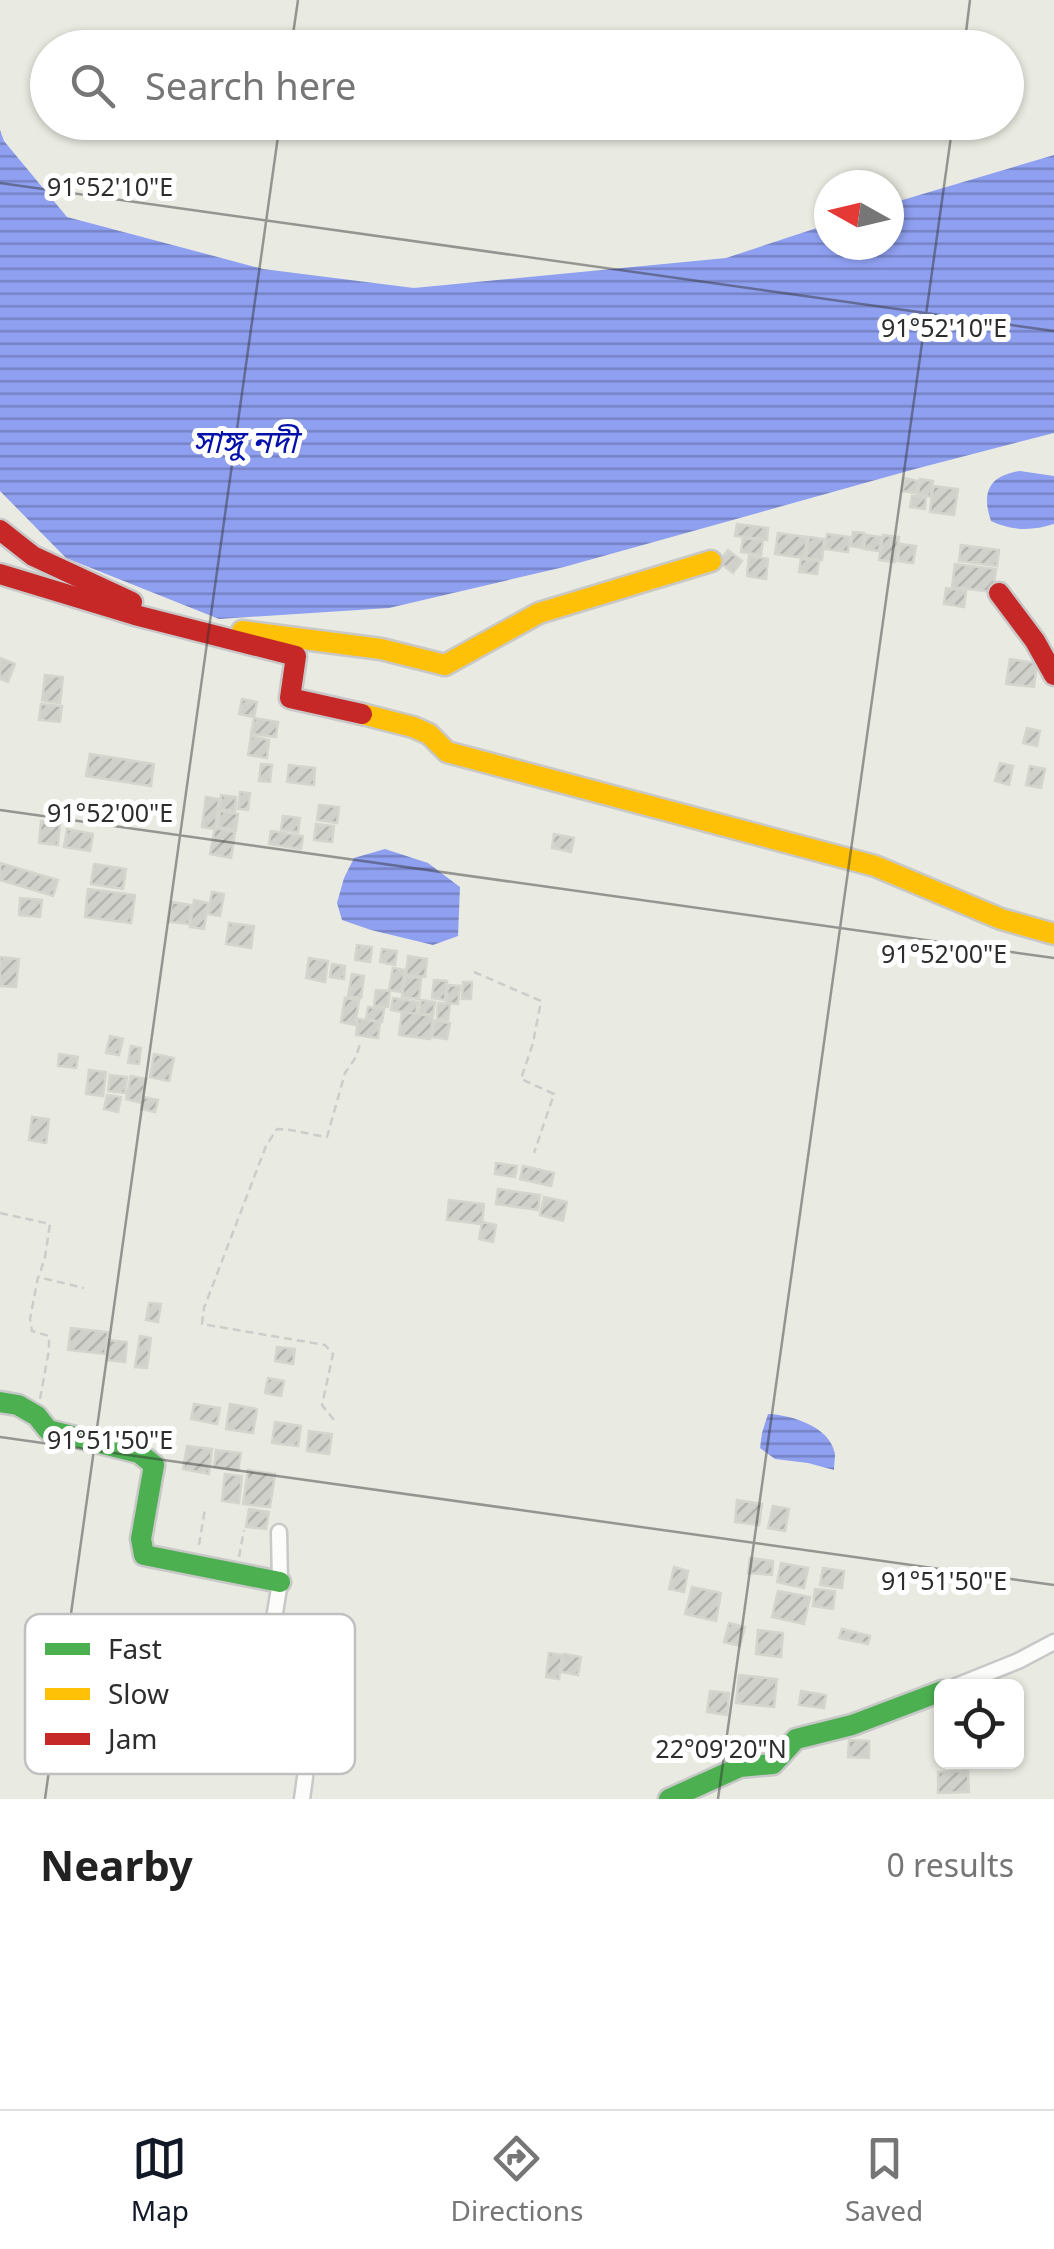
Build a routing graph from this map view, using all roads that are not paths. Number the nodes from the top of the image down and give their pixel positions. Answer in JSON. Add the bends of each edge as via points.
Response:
{"nodes":[{"id":1,"x":0,"y":530,"type":"edge"},
{"id":2,"x":710,"y":560,"type":"dead end"},
{"id":3,"x":0,"y":574,"type":"edge"},
{"id":4,"x":999,"y":593,"type":"dead end"},
{"id":5,"x":1054,"y":675,"type":"edge"},
{"id":6,"x":1054,"y":934,"type":"edge"},
{"id":7,"x":0,"y":1402,"type":"edge"},
{"id":8,"x":279,"y":1532,"type":"dead end"},
{"id":9,"x":280,"y":1582,"type":"junction"},
{"id":10,"x":275,"y":1614,"type":"edge"},
{"id":11,"x":1054,"y":1642,"type":"edge"},
{"id":12,"x":973,"y":1679,"type":"edge"},
{"id":13,"x":934,"y":1694,"type":"edge"},
{"id":14,"x":305,"y":1774,"type":"edge"},
{"id":15,"x":302,"y":1799,"type":"edge"},
{"id":16,"x":669,"y":1799,"type":"edge"}],
"edges":[{"from":1,"to":2,"type":"street","via":[[33,556],[127,600],[236,631],[381,648],[445,665],[539,613]]},
{"from":3,"to":6,"type":"street","via":[[296,656],[290,698],[413,727],[448,752],[875,866]]},
{"from":4,"to":5,"type":"street"},
{"from":7,"to":9,"type":"street","via":[[37,1416],[48,1430],[139,1453],[154,1465],[144,1555]]},
{"from":8,"to":9,"type":"street"},
{"from":9,"to":10,"type":"street"},
{"from":11,"to":12,"type":"street"},
{"from":13,"to":16,"type":"street","via":[[796,1739],[773,1764],[740,1766]]},
{"from":14,"to":15,"type":"street"}]}
